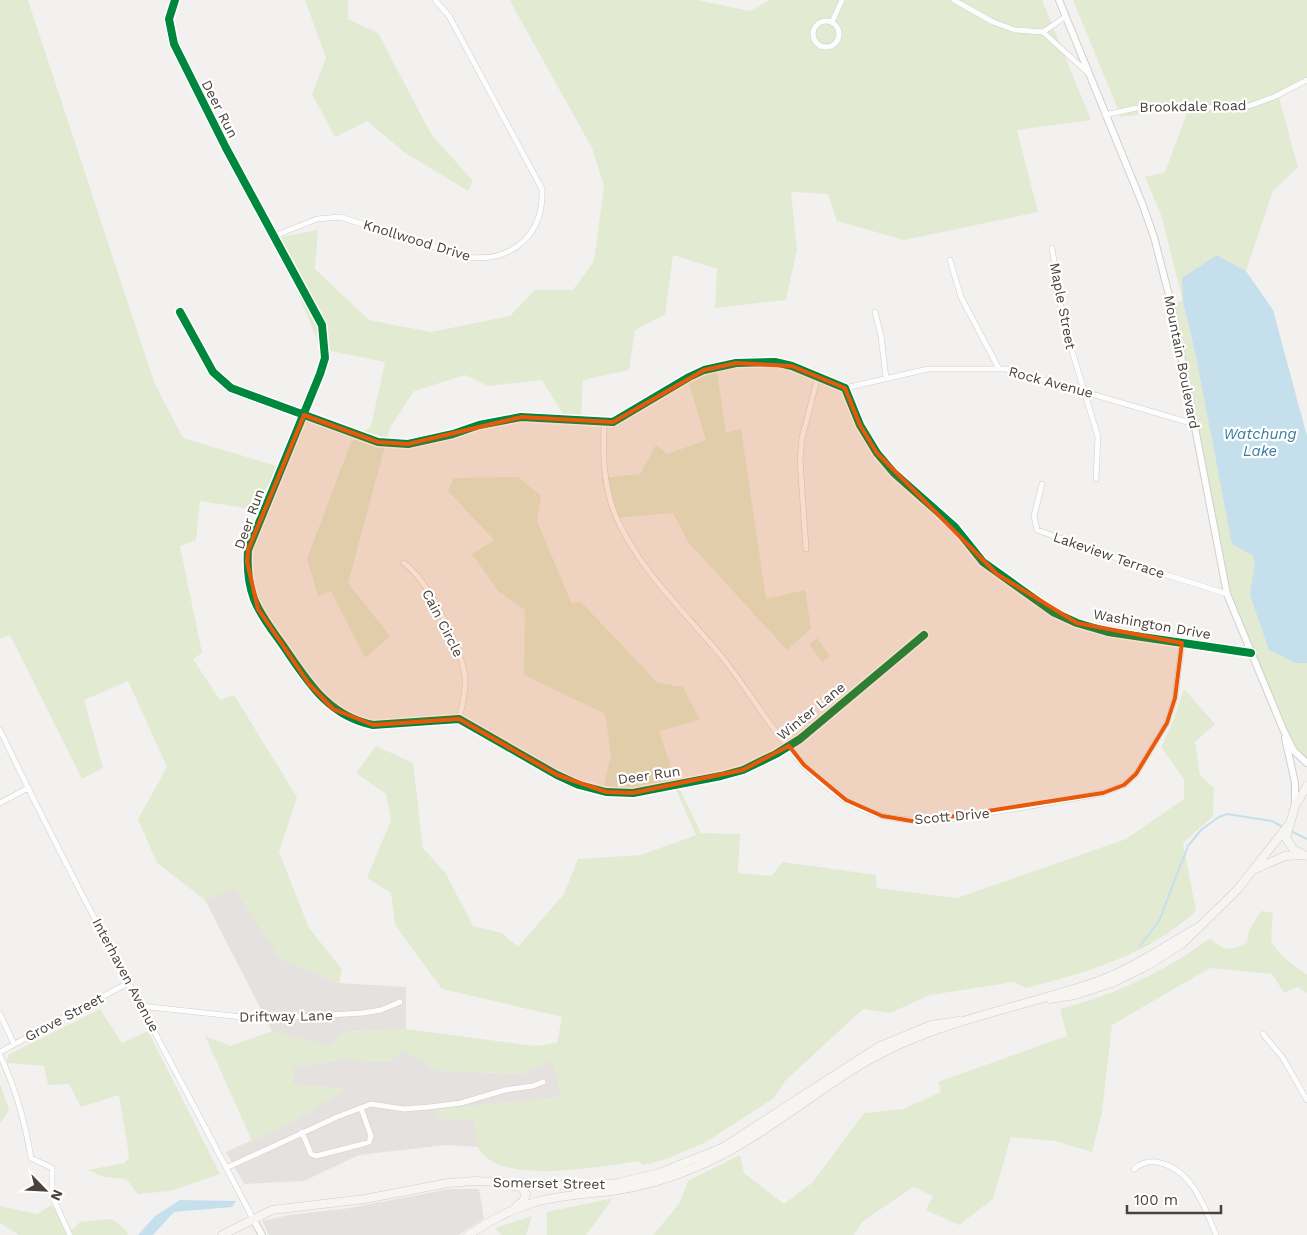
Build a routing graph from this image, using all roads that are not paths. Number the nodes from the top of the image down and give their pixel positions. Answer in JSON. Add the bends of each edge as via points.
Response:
{"nodes":[{"id":1,"x":176,"y":0,"type":"edge"},
{"id":2,"x":435,"y":0,"type":"edge"},
{"id":3,"x":842,"y":0,"type":"edge"},
{"id":4,"x":954,"y":0,"type":"edge"},
{"id":5,"x":1059,"y":0,"type":"edge"},
{"id":6,"x":1065,"y":17,"type":"junction"},
{"id":7,"x":832,"y":22,"type":"junction"},
{"id":8,"x":1043,"y":32,"type":"junction"},
{"id":9,"x":1088,"y":72,"type":"junction"},
{"id":10,"x":1307,"y":80,"type":"edge"},
{"id":11,"x":1105,"y":115,"type":"junction"},
{"id":12,"x":274,"y":236,"type":"junction"},
{"id":13,"x":1052,"y":248,"type":"dead end"},
{"id":14,"x":950,"y":260,"type":"dead end"},
{"id":15,"x":180,"y":312,"type":"dead end"},
{"id":16,"x":875,"y":312,"type":"dead end"},
{"id":17,"x":999,"y":369,"type":"junction"},
{"id":18,"x":818,"y":376,"type":"junction"},
{"id":19,"x":886,"y":378,"type":"junction"},
{"id":20,"x":845,"y":388,"type":"junction"},
{"id":21,"x":1082,"y":390,"type":"junction"},
{"id":22,"x":304,"y":415,"type":"junction"},
{"id":23,"x":604,"y":423,"type":"junction"},
{"id":24,"x":1194,"y":424,"type":"junction"},
{"id":25,"x":1096,"y":479,"type":"dead end"},
{"id":26,"x":1042,"y":484,"type":"dead end"},
{"id":27,"x":806,"y":549,"type":"dead end"},
{"id":28,"x":404,"y":563,"type":"dead end"},
{"id":29,"x":1227,"y":594,"type":"junction"},
{"id":30,"x":924,"y":635,"type":"dead end"},
{"id":31,"x":1182,"y":643,"type":"junction"},
{"id":32,"x":1251,"y":653,"type":"junction"},
{"id":33,"x":459,"y":720,"type":"junction"},
{"id":34,"x":1283,"y":729,"type":"junction"},
{"id":35,"x":0,"y":730,"type":"edge"},
{"id":36,"x":789,"y":746,"type":"junction"},
{"id":37,"x":1307,"y":763,"type":"edge"},
{"id":38,"x":700,"y":780,"type":"joint"},
{"id":39,"x":1307,"y":786,"type":"edge"},
{"id":40,"x":28,"y":788,"type":"junction"},
{"id":41,"x":0,"y":803,"type":"edge"},
{"id":42,"x":1295,"y":806,"type":"junction"},
{"id":43,"x":1283,"y":834,"type":"junction"},
{"id":44,"x":1306,"y":856,"type":"edge"},
{"id":45,"x":1255,"y":870,"type":"junction"},
{"id":46,"x":128,"y":983,"type":"junction"},
{"id":47,"x":400,"y":1002,"type":"dead end"},
{"id":48,"x":141,"y":1006,"type":"junction"},
{"id":49,"x":0,"y":1014,"type":"edge"},
{"id":50,"x":962,"y":1021,"type":"junction"},
{"id":51,"x":1263,"y":1034,"type":"dead end"},
{"id":52,"x":14,"y":1044,"type":"junction"},
{"id":53,"x":0,"y":1054,"type":"edge"},
{"id":54,"x":543,"y":1082,"type":"dead end"},
{"id":55,"x":1307,"y":1100,"type":"edge"},
{"id":56,"x":361,"y":1108,"type":"junction"},
{"id":57,"x":302,"y":1132,"type":"junction"},
{"id":58,"x":226,"y":1168,"type":"junction"},
{"id":59,"x":1134,"y":1169,"type":"dead end"},
{"id":60,"x":495,"y":1183,"type":"junction"},
{"id":61,"x":253,"y":1219,"type":"junction"},
{"id":62,"x":488,"y":1222,"type":"junction"},
{"id":63,"x":70,"y":1235,"type":"edge"},
{"id":64,"x":222,"y":1235,"type":"edge"},
{"id":65,"x":262,"y":1235,"type":"edge"},
{"id":66,"x":468,"y":1235,"type":"edge"},
{"id":67,"x":1216,"y":1235,"type":"edge"}],
"edges":[{"from":1,"to":12,"type":"street","name":"Deer Run","via":[[169,19],[174,44]]},
{"from":2,"to":12,"type":"street","name":"Knollwood Drive","via":[[448,16],[542,189],[543,202],[533,230],[512,250],[498,257],[482,259],[466,257],[340,217],[317,218]]},
{"from":3,"to":7,"type":"street"},
{"from":4,"to":8,"type":"street","via":[[1015,30]]},
{"from":5,"to":6,"type":"street","name":"Mountain Boulevard"},
{"from":6,"to":8,"type":"street"},
{"from":6,"to":9,"type":"street","name":"Mountain Boulevard"},
{"from":7,"to":7,"type":"street","via":[[837,27],[838,40],[831,47],[821,47],[815,41],[813,31],[819,23]]},
{"from":8,"to":9,"type":"street"},
{"from":9,"to":11,"type":"street","name":"Mountain Boulevard"},
{"from":10,"to":11,"type":"street","name":"Brookdale Road","via":[[1246,107],[1136,108]]},
{"from":11,"to":24,"type":"street","name":"Mountain Boulevard","via":[[1154,238],[1171,303]]},
{"from":12,"to":22,"type":"street","name":"Deer Run","via":[[322,325],[325,358]]},
{"from":13,"to":21,"type":"street","name":"Maple Street","via":[[1063,321]]},
{"from":14,"to":17,"type":"street","via":[[960,297]]},
{"from":15,"to":22,"type":"street","via":[[220,381],[239,392]]},
{"from":16,"to":19,"type":"street"},
{"from":17,"to":19,"type":"street","name":"Rock Avenue","via":[[928,368]]},
{"from":17,"to":21,"type":"street","name":"Rock Avenue"},
{"from":18,"to":20,"type":"street"},
{"from":18,"to":23,"type":"street","via":[[775,362],[717,366],[689,377],[618,420]]},
{"from":18,"to":27,"type":"street","via":[[800,459]]},
{"from":19,"to":20,"type":"street","name":"Rock Avenue"},
{"from":20,"to":31,"type":"street","name":"Washington Drive","via":[[860,425],[877,453],[912,491],[955,527],[975,555],[997,574],[1053,612],[1077,624]]},
{"from":21,"to":24,"type":"street","name":"Rock Avenue"},
{"from":21,"to":25,"type":"street","name":"Maple Street","via":[[1098,437]]},
{"from":22,"to":23,"type":"street","via":[[378,442],[398,444],[436,439],[479,425],[520,417]]},
{"from":22,"to":33,"type":"street","name":"Deer Run","via":[[248,550],[250,586],[258,609],[318,695],[342,714],[363,723],[383,726]]},
{"from":23,"to":36,"type":"street","name":"Scott Drive","via":[[606,486],[624,531],[650,572],[722,657]]},
{"from":24,"to":29,"type":"street","name":"Mountain Boulevard"},
{"from":26,"to":29,"type":"street","name":"Lakeview Terrace","via":[[1034,516],[1037,530]]},
{"from":28,"to":33,"type":"street","name":"Cain Circle","via":[[417,574],[462,658],[464,690]]},
{"from":29,"to":32,"type":"street","name":"Mountain Boulevard"},
{"from":30,"to":36,"type":"street","name":"Winter Lane"},
{"from":31,"to":32,"type":"street","name":"Washington Drive"},
{"from":31,"to":36,"type":"street","name":"Scott Drive","via":[[1175,698],[1167,723],[1136,774],[1124,785],[1103,793],[968,817],[918,822],[862,808],[834,792],[804,765]]},
{"from":32,"to":34,"type":"street","name":"Mountain Boulevard"},
{"from":33,"to":38,"type":"street","name":"Deer Run","via":[[556,775],[592,789],[633,793]]},
{"from":34,"to":37,"type":"street","name":"Mountain Boulevard","via":[[1294,751]]},
{"from":34,"to":42,"type":"street","name":"Mountain Boulevard","via":[[1295,783]]},
{"from":35,"to":40,"type":"street","name":"Interhaven Avenue"},
{"from":36,"to":38,"type":"street","name":"Winter Lane","via":[[743,770]]},
{"from":39,"to":42,"type":"main road","name":"Somerset Street"},
{"from":40,"to":41,"type":"street"},
{"from":40,"to":46,"type":"street","name":"Interhaven Avenue"},
{"from":42,"to":43,"type":"main road","name":"Somerset Street"},
{"from":43,"to":44,"type":"main road","via":[[1290,847]]},
{"from":43,"to":45,"type":"main road","name":"Somerset Street"},
{"from":44,"to":45,"type":"main road","name":"Somerset Street","via":[[1285,856]]},
{"from":45,"to":50,"type":"main road","name":"Somerset Street","via":[[1197,928],[1129,968],[1041,1000]]},
{"from":46,"to":48,"type":"street","name":"Interhaven Avenue"},
{"from":46,"to":52,"type":"street","name":"Grove Street"},
{"from":47,"to":48,"type":"street","name":"Driftway Lane","via":[[363,1013],[260,1019]]},
{"from":48,"to":58,"type":"street","name":"Interhaven Avenue"},
{"from":49,"to":52,"type":"street"},
{"from":50,"to":60,"type":"main road","name":"Somerset Street","via":[[931,1025],[878,1047],[728,1144],[674,1169],[591,1186]]},
{"from":50,"to":62,"type":"main road","name":"Somerset Street","via":[[867,1061],[754,1137],[702,1165],[646,1184],[528,1204]]},
{"from":51,"to":55,"type":"street","via":[[1283,1058]]},
{"from":52,"to":53,"type":"street","name":"Grove Street"},
{"from":53,"to":63,"type":"street","via":[[18,1097],[31,1158],[52,1168],[52,1196]]},
{"from":54,"to":56,"type":"street","via":[[461,1103],[404,1109],[378,1104]]},
{"from":56,"to":57,"type":"street"},
{"from":56,"to":57,"type":"street","via":[[371,1136],[369,1142],[316,1156],[311,1154]]},
{"from":57,"to":58,"type":"street"},
{"from":58,"to":61,"type":"street","name":"Interhaven Avenue"},
{"from":59,"to":67,"type":"street","via":[[1151,1161],[1179,1171],[1192,1184]]},
{"from":60,"to":61,"type":"main road","name":"Somerset Street","via":[[448,1183],[348,1202],[278,1209]]},
{"from":60,"to":62,"type":"main road","via":[[521,1187],[526,1196],[523,1202]]},
{"from":61,"to":64,"type":"main road","name":"Somerset Street"},
{"from":61,"to":65,"type":"street"},
{"from":62,"to":66,"type":"main road"}]}
